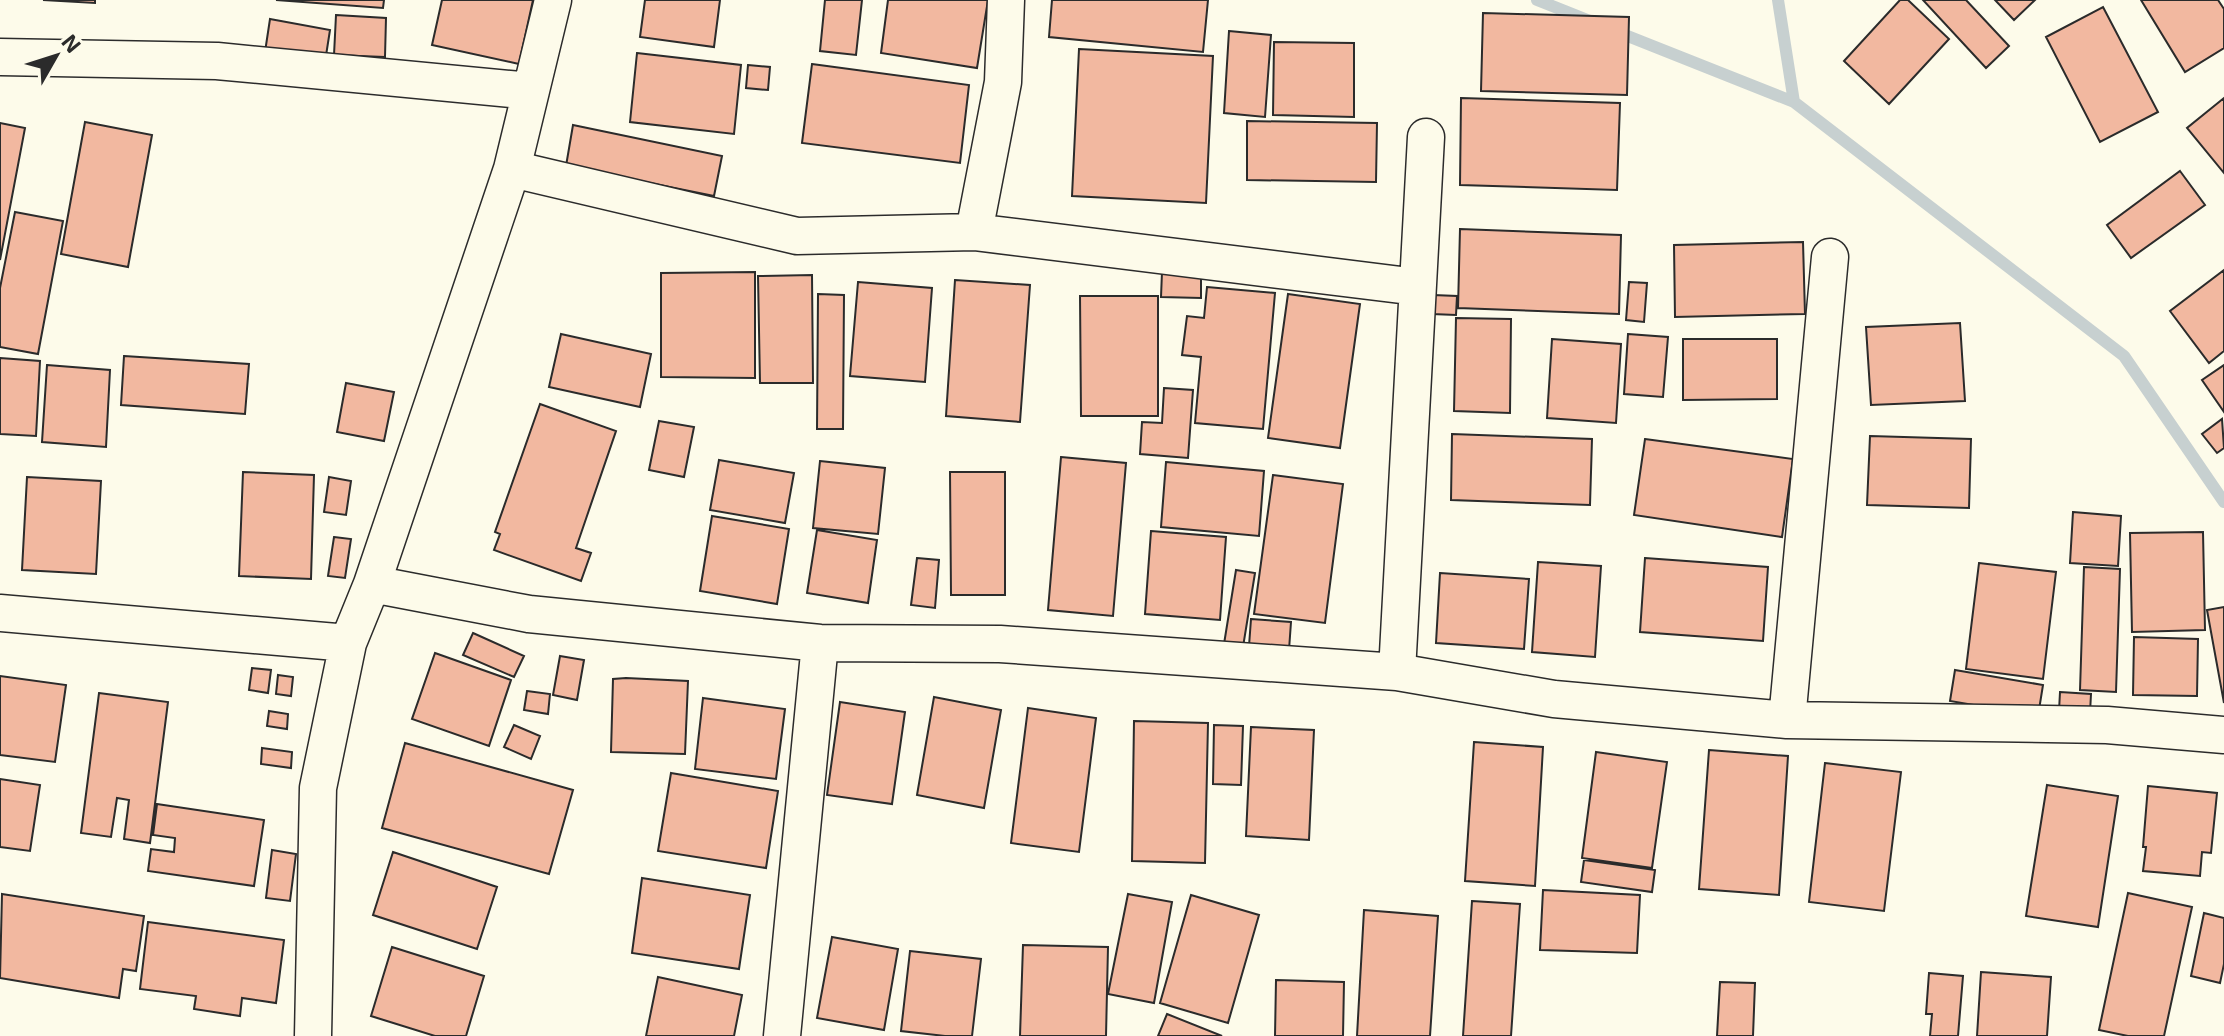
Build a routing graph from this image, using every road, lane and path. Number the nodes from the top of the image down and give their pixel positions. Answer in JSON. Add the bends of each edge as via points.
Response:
{"nodes":[{"id":1,"x":553,"y":0,"type":"edge"},
{"id":2,"x":1006,"y":0,"type":"edge"},
{"id":3,"x":0,"y":57,"type":"edge"},
{"id":4,"x":531,"y":91,"type":"junction"},
{"id":5,"x":1426,"y":137,"type":"dead end"},
{"id":6,"x":512,"y":169,"type":"junction"},
{"id":7,"x":974,"y":232,"type":"junction"},
{"id":8,"x":1830,"y":257,"type":"dead end"},
{"id":9,"x":1417,"y":287,"type":"junction"},
{"id":10,"x":372,"y":584,"type":"junction"},
{"id":11,"x":0,"y":613,"type":"edge"},
{"id":12,"x":348,"y":643,"type":"junction"},
{"id":13,"x":820,"y":643,"type":"junction"},
{"id":14,"x":1397,"y":672,"type":"junction"},
{"id":15,"x":1787,"y":720,"type":"junction"},
{"id":16,"x":2224,"y":735,"type":"edge"},
{"id":17,"x":313,"y":1036,"type":"edge"},
{"id":18,"x":782,"y":1036,"type":"edge"}],
"edges":[{"from":1,"to":4,"type":"street"},
{"from":2,"to":7,"type":"street","via":[[1003,82]]},
{"from":3,"to":4,"type":"street","via":[[217,61]]},
{"from":4,"to":6,"type":"street"},
{"from":5,"to":9,"type":"street"},
{"from":6,"to":7,"type":"street","via":[[797,236]]},
{"from":6,"to":10,"type":"street"},
{"from":7,"to":9,"type":"street"},
{"from":8,"to":15,"type":"street"},
{"from":9,"to":14,"type":"street"},
{"from":10,"to":12,"type":"street"},
{"from":10,"to":13,"type":"street","via":[[529,614]]},
{"from":11,"to":12,"type":"street"},
{"from":12,"to":17,"type":"street","via":[[318,788]]},
{"from":13,"to":14,"type":"street","via":[[1000,644]]},
{"from":13,"to":18,"type":"street"},
{"from":14,"to":15,"type":"street","via":[[1554,699]]},
{"from":15,"to":16,"type":"street","via":[[2107,725]]}]}
